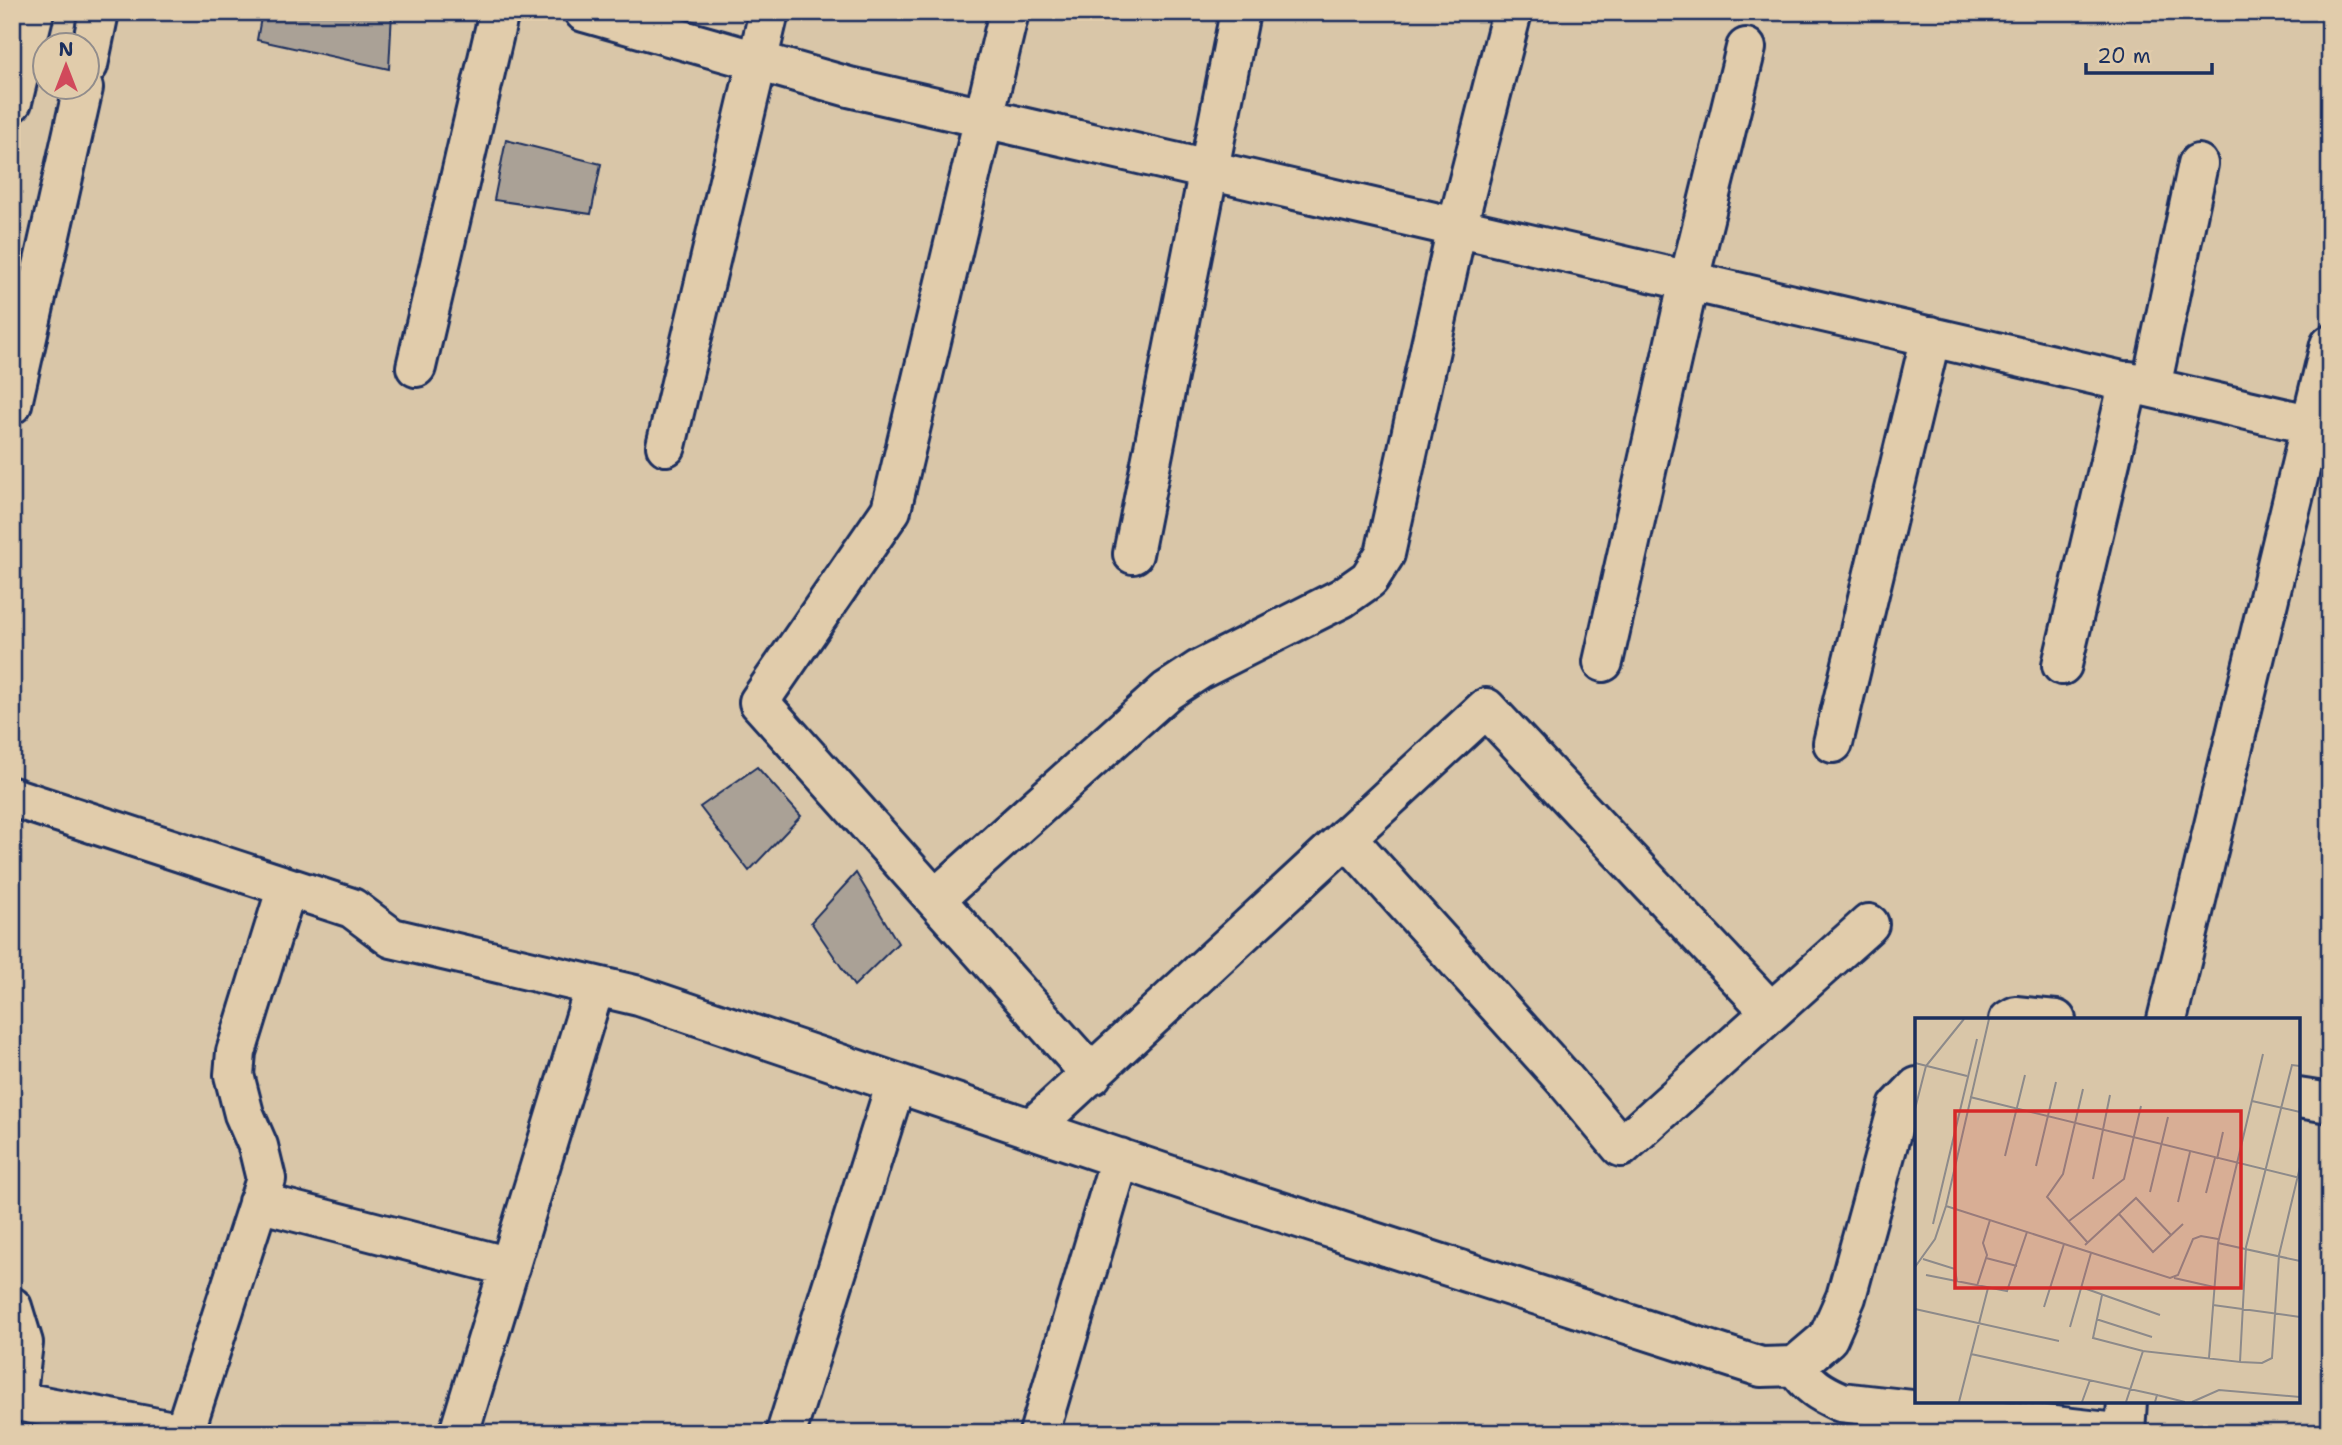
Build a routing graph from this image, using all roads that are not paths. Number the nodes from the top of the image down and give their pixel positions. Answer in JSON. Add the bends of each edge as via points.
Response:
{"nodes":[{"id":1,"x":34,"y":12,"type":"edge"},
{"id":2,"x":99,"y":12,"type":"edge"},
{"id":3,"x":499,"y":12,"type":"edge"},
{"id":4,"x":584,"y":12,"type":"edge"},
{"id":5,"x":769,"y":12,"type":"edge"},
{"id":6,"x":1009,"y":12,"type":"edge"},
{"id":7,"x":1240,"y":12,"type":"edge"},
{"id":8,"x":1512,"y":12,"type":"edge"},
{"id":9,"x":95,"y":32,"type":"edge"},
{"id":10,"x":1746,"y":48,"type":"dead end"},
{"id":11,"x":757,"y":61,"type":"junction"},
{"id":12,"x":12,"y":102,"type":"edge"},
{"id":13,"x":80,"y":102,"type":"edge"},
{"id":14,"x":984,"y":118,"type":"junction"},
{"id":15,"x":2198,"y":164,"type":"dead end"},
{"id":16,"x":1208,"y":170,"type":"junction"},
{"id":17,"x":1457,"y":227,"type":"junction"},
{"id":18,"x":1689,"y":280,"type":"junction"},
{"id":19,"x":1931,"y":336,"type":"junction"},
{"id":20,"x":2330,"y":345,"type":"edge"},
{"id":21,"x":416,"y":367,"type":"dead end"},
{"id":22,"x":2140,"y":384,"type":"junction"},
{"id":23,"x":12,"y":404,"type":"edge"},
{"id":24,"x":2320,"y":427,"type":"edge"},
{"id":25,"x":666,"y":446,"type":"dead end"},
{"id":26,"x":1133,"y":554,"type":"dead end"},
{"id":27,"x":1603,"y":662,"type":"dead end"},
{"id":28,"x":2062,"y":665,"type":"dead end"},
{"id":29,"x":1833,"y":743,"type":"dead end"},
{"id":30,"x":12,"y":797,"type":"edge"},
{"id":31,"x":1346,"y":837,"type":"junction"},
{"id":32,"x":287,"y":887,"type":"junction"},
{"id":33,"x":935,"y":899,"type":"junction"},
{"id":34,"x":1869,"y":924,"type":"dead end"},
{"id":35,"x":595,"y":986,"type":"junction"},
{"id":36,"x":1771,"y":1012,"type":"junction"},
{"id":37,"x":2012,"y":1018,"type":"edge"},
{"id":38,"x":2036,"y":1018,"type":"edge"},
{"id":39,"x":2168,"y":1018,"type":"edge"},
{"id":40,"x":1091,"y":1075,"type":"junction"},
{"id":41,"x":896,"y":1083,"type":"junction"},
{"id":42,"x":1915,"y":1089,"type":"edge"},
{"id":43,"x":2300,"y":1098,"type":"edge"},
{"id":44,"x":2330,"y":1103,"type":"edge"},
{"id":45,"x":1031,"y":1129,"type":"junction"},
{"id":46,"x":1120,"y":1158,"type":"junction"},
{"id":47,"x":258,"y":1202,"type":"junction"},
{"id":48,"x":510,"y":1267,"type":"junction"},
{"id":49,"x":12,"y":1307,"type":"edge"},
{"id":50,"x":1796,"y":1366,"type":"junction"},
{"id":51,"x":14,"y":1400,"type":"edge"},
{"id":52,"x":2127,"y":1403,"type":"edge"},
{"id":53,"x":184,"y":1433,"type":"edge"},
{"id":54,"x":459,"y":1433,"type":"edge"},
{"id":55,"x":786,"y":1433,"type":"edge"},
{"id":56,"x":1039,"y":1433,"type":"edge"},
{"id":57,"x":2117,"y":1433,"type":"edge"},
{"id":58,"x":2124,"y":1433,"type":"edge"}],
"edges":[{"from":1,"to":12,"type":"main road"},
{"from":2,"to":9,"type":"main road"},
{"from":3,"to":21,"type":"main road"},
{"from":4,"to":11,"type":"main road"},
{"from":5,"to":11,"type":"main road"},
{"from":6,"to":14,"type":"main road"},
{"from":7,"to":16,"type":"main road"},
{"from":8,"to":17,"type":"main road"},
{"from":10,"to":18,"type":"main road"},
{"from":11,"to":14,"type":"main road"},
{"from":11,"to":25,"type":"main road"},
{"from":13,"to":23,"type":"main road"},
{"from":14,"to":16,"type":"main road"},
{"from":14,"to":33,"type":"main road","via":[[891,510],[759,702]]},
{"from":15,"to":22,"type":"main road"},
{"from":16,"to":17,"type":"main road"},
{"from":16,"to":26,"type":"main road"},
{"from":17,"to":18,"type":"main road"},
{"from":17,"to":33,"type":"main road","via":[[1384,554],[1369,579],[1342,598],[1199,670],[1167,691]]},
{"from":18,"to":19,"type":"main road"},
{"from":18,"to":27,"type":"main road"},
{"from":19,"to":22,"type":"main road"},
{"from":19,"to":29,"type":"main road"},
{"from":20,"to":24,"type":"main road"},
{"from":22,"to":24,"type":"main road"},
{"from":22,"to":28,"type":"main road"},
{"from":24,"to":39,"type":"main road"},
{"from":30,"to":32,"type":"main road"},
{"from":31,"to":36,"type":"main road","via":[[1486,708]]},
{"from":31,"to":36,"type":"main road","via":[[1621,1147]]},
{"from":31,"to":40,"type":"main road"},
{"from":32,"to":35,"type":"main road","via":[[352,908],[391,938]]},
{"from":32,"to":47,"type":"main road","via":[[236,1052],[234,1075],[266,1179]]},
{"from":33,"to":40,"type":"main road"},
{"from":34,"to":36,"type":"main road"},
{"from":35,"to":41,"type":"main road","via":[[639,996]]},
{"from":35,"to":48,"type":"main road"},
{"from":37,"to":38,"type":"main road"},
{"from":40,"to":45,"type":"main road"},
{"from":41,"to":45,"type":"main road"},
{"from":41,"to":55,"type":"main road"},
{"from":42,"to":50,"type":"main road","via":[[1898,1107],[1837,1318],[1828,1338]]},
{"from":43,"to":44,"type":"main road"},
{"from":45,"to":46,"type":"main road"},
{"from":46,"to":50,"type":"main road","via":[[1761,1367]]},
{"from":46,"to":56,"type":"main road"},
{"from":47,"to":48,"type":"main road"},
{"from":47,"to":53,"type":"main road"},
{"from":48,"to":54,"type":"main road"},
{"from":49,"to":51,"type":"main road","via":[[23,1343]]},
{"from":50,"to":57,"type":"main road","via":[[1820,1393],[1841,1402]]},
{"from":51,"to":53,"type":"main road"},
{"from":52,"to":58,"type":"main road"}]}
